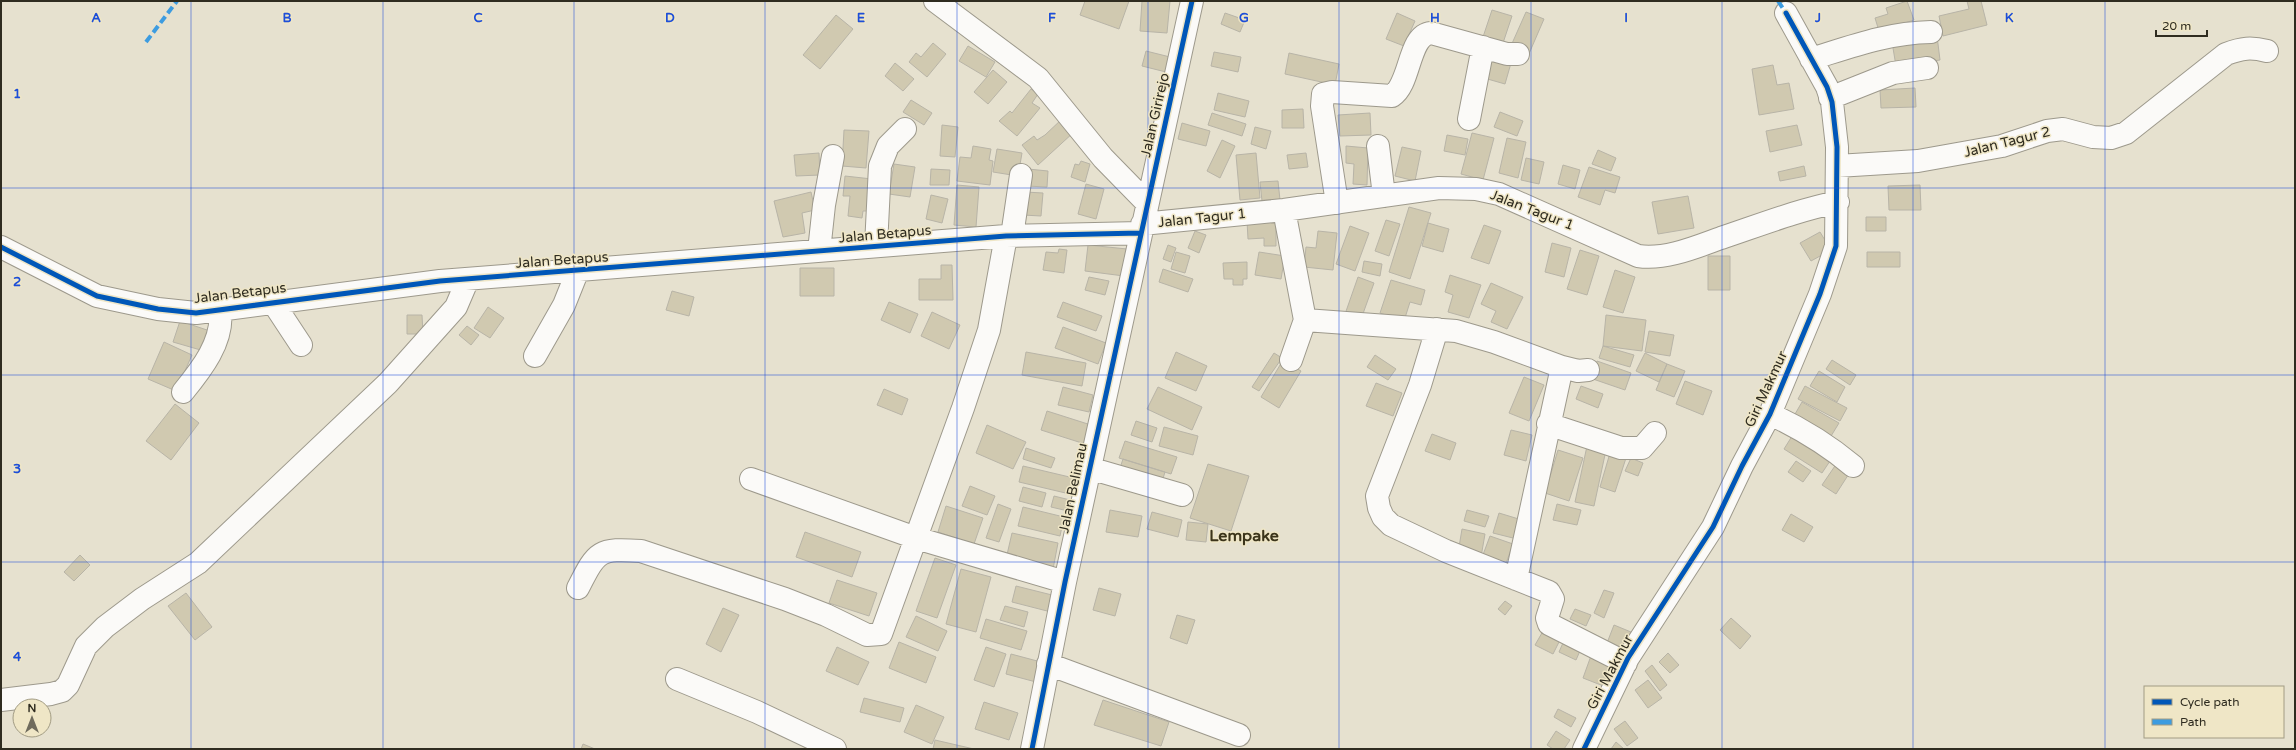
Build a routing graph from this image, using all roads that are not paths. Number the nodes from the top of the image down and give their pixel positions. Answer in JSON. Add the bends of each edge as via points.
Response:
{"nodes":[{"id":1,"x":934,"y":1,"type":"edge"},
{"id":2,"x":1192,"y":1,"type":"edge"},
{"id":3,"x":1786,"y":13,"type":"dead end"},
{"id":4,"x":1931,"y":32,"type":"dead end"},
{"id":5,"x":1483,"y":47,"type":"junction"},
{"id":6,"x":2267,"y":51,"type":"dead end"},
{"id":7,"x":1518,"y":54,"type":"dead end"},
{"id":8,"x":1811,"y":59,"type":"junction"},
{"id":9,"x":1927,"y":68,"type":"dead end"},
{"id":10,"x":1830,"y":98,"type":"junction"},
{"id":11,"x":1469,"y":119,"type":"dead end"},
{"id":12,"x":905,"y":129,"type":"dead end"},
{"id":13,"x":1378,"y":146,"type":"dead end"},
{"id":14,"x":833,"y":156,"type":"dead end"},
{"id":15,"x":1838,"y":166,"type":"junction"},
{"id":16,"x":1021,"y":175,"type":"dead end"},
{"id":17,"x":1384,"y":196,"type":"junction"},
{"id":18,"x":1838,"y":202,"type":"junction"},
{"id":19,"x":1337,"y":204,"type":"junction"},
{"id":20,"x":1284,"y":210,"type":"junction"},
{"id":21,"x":1143,"y":220,"type":"junction"},
{"id":22,"x":1009,"y":236,"type":"junction"},
{"id":23,"x":876,"y":246,"type":"junction"},
{"id":24,"x":1,"y":247,"type":"edge"},
{"id":25,"x":819,"y":251,"type":"junction"},
{"id":26,"x":578,"y":270,"type":"junction"},
{"id":27,"x":468,"y":278,"type":"junction"},
{"id":28,"x":272,"y":301,"type":"junction"},
{"id":29,"x":220,"y":311,"type":"junction"},
{"id":30,"x":1305,"y":320,"type":"junction"},
{"id":31,"x":1437,"y":329,"type":"junction"},
{"id":32,"x":301,"y":345,"type":"dead end"},
{"id":33,"x":535,"y":356,"type":"dead end"},
{"id":34,"x":1291,"y":360,"type":"dead end"},
{"id":35,"x":1562,"y":367,"type":"junction"},
{"id":36,"x":1588,"y":370,"type":"dead end"},
{"id":37,"x":183,"y":392,"type":"dead end"},
{"id":38,"x":1770,"y":414,"type":"junction"},
{"id":39,"x":1548,"y":424,"type":"junction"},
{"id":40,"x":1655,"y":433,"type":"dead end"},
{"id":41,"x":1853,"y":466,"type":"dead end"},
{"id":42,"x":1089,"y":468,"type":"junction"},
{"id":43,"x":751,"y":479,"type":"dead end"},
{"id":44,"x":1182,"y":495,"type":"dead end"},
{"id":45,"x":916,"y":538,"type":"junction"},
{"id":46,"x":1516,"y":579,"type":"junction"},
{"id":47,"x":1065,"y":582,"type":"junction"},
{"id":48,"x":578,"y":588,"type":"dead end"},
{"id":49,"x":1626,"y":663,"type":"junction"},
{"id":50,"x":1048,"y":664,"type":"junction"},
{"id":51,"x":677,"y":679,"type":"dead end"},
{"id":52,"x":1,"y":700,"type":"edge"},
{"id":53,"x":1239,"y":735,"type":"dead end"},
{"id":54,"x":834,"y":749,"type":"edge"},
{"id":55,"x":1032,"y":749,"type":"edge"},
{"id":56,"x":1584,"y":749,"type":"edge"}],
"edges":[{"from":1,"to":21,"type":"street","via":[[1038,78],[1103,158]]},
{"from":2,"to":21,"type":"street","name":"Jalan Girirejo"},
{"from":3,"to":8,"type":"street","name":"Giri Makmur"},
{"from":4,"to":8,"type":"street","via":[[1905,33],[1872,39]]},
{"from":5,"to":7,"type":"street","via":[[1507,54]]},
{"from":5,"to":11,"type":"street"},
{"from":5,"to":19,"type":"street","via":[[1431,33],[1426,34],[1418,40],[1401,87],[1392,96],[1332,92],[1323,94],[1322,106]]},
{"from":6,"to":15,"type":"street","name":"Jalan Tagur 2","via":[[2251,47],[2226,54],[2126,133],[2111,138],[2093,137],[2062,129],[2002,146],[1918,161]]},
{"from":8,"to":10,"type":"street","name":"Giri Makmur"},
{"from":9,"to":10,"type":"street","via":[[1893,73]]},
{"from":10,"to":15,"type":"street","name":"Giri Makmur","via":[[1836,126]]},
{"from":12,"to":23,"type":"street","via":[[888,146],[881,161]]},
{"from":13,"to":17,"type":"street"},
{"from":14,"to":25,"type":"street"},
{"from":15,"to":18,"type":"street","name":"Giri Makmur"},
{"from":16,"to":22,"type":"street"},
{"from":17,"to":18,"type":"street","name":"Jalan Tagur 1","via":[[1439,188],[1476,189],[1499,194],[1630,252],[1647,257],[1657,257],[1697,246],[1815,207]]},
{"from":17,"to":19,"type":"street","name":"Jalan Tagur 1"},
{"from":18,"to":38,"type":"street","name":"Giri Makmur","via":[[1836,246],[1820,294]]},
{"from":19,"to":20,"type":"street","name":"Jalan Tagur 1"},
{"from":20,"to":21,"type":"street","name":"Jalan Tagur 1"},
{"from":20,"to":30,"type":"street"},
{"from":21,"to":22,"type":"street","name":"Jalan Betapus"},
{"from":21,"to":42,"type":"street","name":"Jalan Belimau"},
{"from":22,"to":23,"type":"street","name":"Jalan Betapus"},
{"from":22,"to":45,"type":"street","via":[[989,330]]},
{"from":23,"to":25,"type":"street","name":"Jalan Betapus"},
{"from":24,"to":29,"type":"street","name":"Jalan Betapus","via":[[97,296],[158,309],[196,313]]},
{"from":25,"to":26,"type":"street","name":"Jalan Betapus"},
{"from":26,"to":27,"type":"street","name":"Jalan Betapus"},
{"from":26,"to":33,"type":"street","via":[[564,305]]},
{"from":27,"to":28,"type":"street","name":"Jalan Betapus"},
{"from":27,"to":52,"type":"street","via":[[456,307],[388,383],[198,563],[142,599],[105,627],[86,646],[72,679],[62,691]]},
{"from":28,"to":29,"type":"street","name":"Jalan Betapus"},
{"from":28,"to":32,"type":"street"},
{"from":29,"to":37,"type":"street","via":[[222,323],[216,344]]},
{"from":30,"to":31,"type":"street"},
{"from":30,"to":34,"type":"street"},
{"from":31,"to":35,"type":"street","via":[[1456,331],[1494,342]]},
{"from":31,"to":46,"type":"street","via":[[1420,385],[1377,496],[1379,508],[1391,525],[1446,551]]},
{"from":35,"to":36,"type":"street","via":[[1578,371]]},
{"from":35,"to":39,"type":"street"},
{"from":38,"to":41,"type":"street","via":[[1796,426]]},
{"from":38,"to":49,"type":"street","name":"Giri Makmur","via":[[1713,527],[1669,592]]},
{"from":39,"to":40,"type":"street","via":[[1628,449],[1642,448]]},
{"from":39,"to":46,"type":"street"},
{"from":42,"to":44,"type":"street"},
{"from":42,"to":47,"type":"street","name":"Jalan Belimau"},
{"from":43,"to":45,"type":"street"},
{"from":45,"to":47,"type":"street"},
{"from":45,"to":48,"type":"street","via":[[884,628],[881,634],[876,636],[867,635],[785,598],[641,551],[623,550],[601,554],[593,559]]},
{"from":46,"to":49,"type":"street","via":[[1552,595],[1547,618],[1549,624]]},
{"from":47,"to":50,"type":"street","name":"Jalan Belimau"},
{"from":49,"to":56,"type":"street","name":"Giri Makmur"},
{"from":50,"to":53,"type":"street"},
{"from":50,"to":55,"type":"street","name":"Jalan Belimau"},
{"from":51,"to":54,"type":"street","via":[[757,712]]}]}
